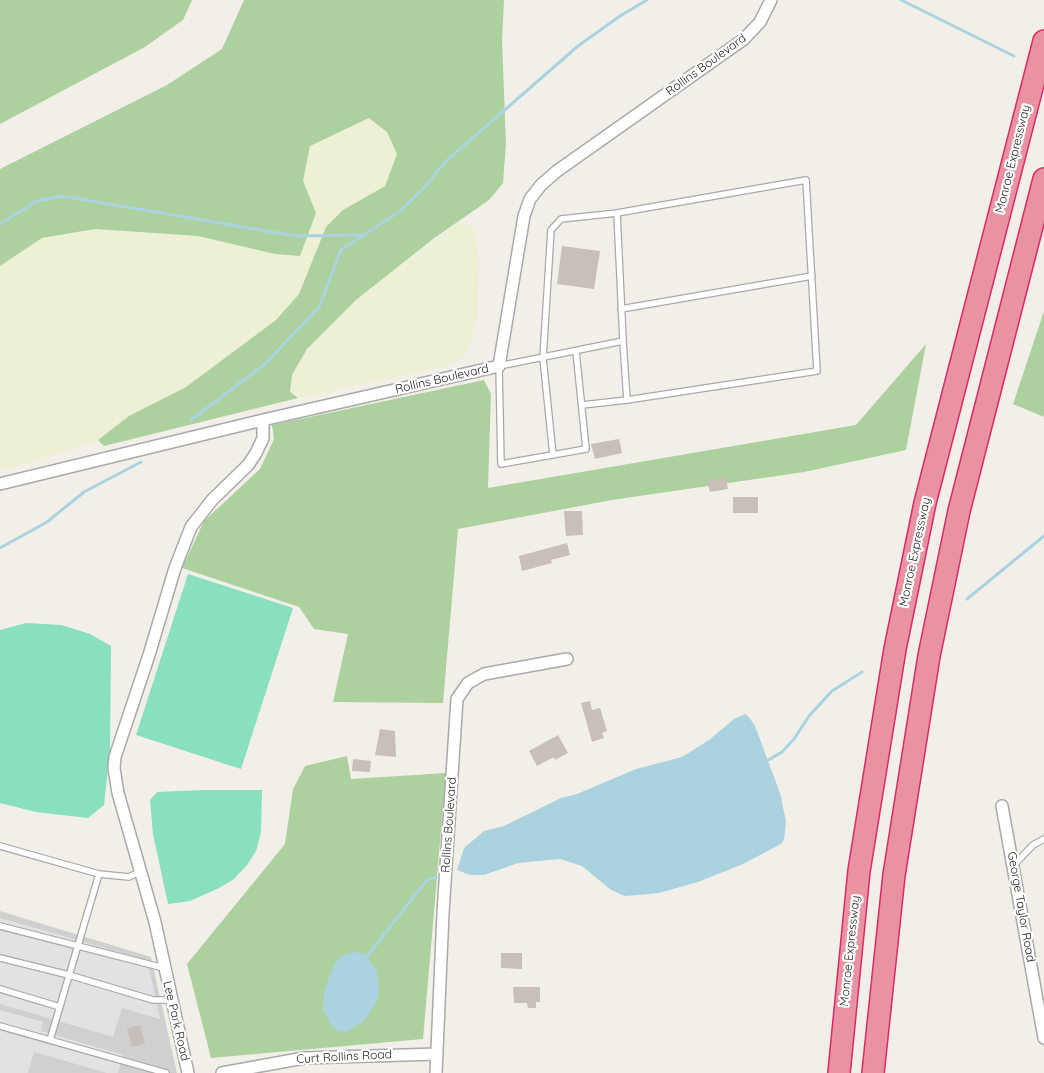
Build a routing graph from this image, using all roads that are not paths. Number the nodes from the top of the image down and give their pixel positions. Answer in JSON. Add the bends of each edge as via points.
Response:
{"nodes":[{"id":1,"x":771,"y":0,"type":"edge"},
{"id":2,"x":1044,"y":41,"type":"edge"},
{"id":3,"x":1044,"y":179,"type":"edge"},
{"id":4,"x":617,"y":213,"type":"junction"},
{"id":5,"x":812,"y":276,"type":"junction"},
{"id":6,"x":621,"y":309,"type":"junction"},
{"id":7,"x":622,"y":341,"type":"junction"},
{"id":8,"x":576,"y":351,"type":"junction"},
{"id":9,"x":543,"y":358,"type":"junction"},
{"id":10,"x":499,"y":366,"type":"junction"},
{"id":11,"x":627,"y":400,"type":"junction"},
{"id":12,"x":582,"y":405,"type":"junction"},
{"id":13,"x":263,"y":420,"type":"junction"},
{"id":14,"x":553,"y":455,"type":"junction"},
{"id":15,"x":0,"y":484,"type":"edge"},
{"id":16,"x":567,"y":659,"type":"dead end"},
{"id":17,"x":1002,"y":806,"type":"dead end"},
{"id":18,"x":1044,"y":839,"type":"edge"},
{"id":19,"x":0,"y":846,"type":"edge"},
{"id":20,"x":1013,"y":866,"type":"junction"},
{"id":21,"x":141,"y":871,"type":"junction"},
{"id":22,"x":99,"y":874,"type":"junction"},
{"id":23,"x":0,"y":926,"type":"edge"},
{"id":24,"x":78,"y":945,"type":"junction"},
{"id":25,"x":0,"y":958,"type":"edge"},
{"id":26,"x":164,"y":968,"type":"junction"},
{"id":27,"x":69,"y":975,"type":"junction"},
{"id":28,"x":0,"y":989,"type":"edge"},
{"id":29,"x":171,"y":1000,"type":"junction"},
{"id":30,"x":60,"y":1007,"type":"junction"},
{"id":31,"x":0,"y":1026,"type":"edge"},
{"id":32,"x":1044,"y":1038,"type":"edge"},
{"id":33,"x":50,"y":1040,"type":"junction"},
{"id":34,"x":437,"y":1054,"type":"junction"},
{"id":35,"x":166,"y":1073,"type":"edge"},
{"id":36,"x":188,"y":1073,"type":"edge"},
{"id":37,"x":222,"y":1073,"type":"edge"},
{"id":38,"x":436,"y":1073,"type":"edge"},
{"id":39,"x":839,"y":1073,"type":"edge"},
{"id":40,"x":874,"y":1073,"type":"edge"}],
"edges":[{"from":1,"to":10,"type":"street","name":"Rollins Boulevard","via":[[760,22],[744,39],[557,171],[530,199],[524,216]]},
{"from":2,"to":39,"type":"highway","name":"Monroe Expressway","via":[[925,503],[897,640],[859,871]]},
{"from":3,"to":40,"type":"highway","via":[[959,511],[929,656],[894,875]]},
{"from":4,"to":5,"type":"lane","via":[[806,180]]},
{"from":4,"to":6,"type":"lane"},
{"from":4,"to":9,"type":"lane","via":[[561,219],[551,230]]},
{"from":5,"to":6,"type":"lane"},
{"from":5,"to":11,"type":"lane","via":[[817,371]]},
{"from":6,"to":7,"type":"lane"},
{"from":7,"to":8,"type":"lane"},
{"from":7,"to":11,"type":"lane"},
{"from":8,"to":9,"type":"lane"},
{"from":8,"to":12,"type":"lane"},
{"from":9,"to":10,"type":"lane"},
{"from":9,"to":14,"type":"lane"},
{"from":10,"to":13,"type":"street","name":"Rollins Boulevard"},
{"from":10,"to":14,"type":"lane","via":[[501,464]]},
{"from":11,"to":12,"type":"lane"},
{"from":12,"to":14,"type":"lane","via":[[586,449]]},
{"from":13,"to":15,"type":"street","name":"Rollins Boulevard"},
{"from":13,"to":21,"type":"street","name":"Lee Park Road","via":[[263,438],[252,460],[212,500],[191,527],[118,744],[115,781]]},
{"from":16,"to":34,"type":"street","name":"Rollins Boulevard","via":[[484,674],[468,683],[457,699]]},
{"from":17,"to":20,"type":"street","name":"George Taylor Road"},
{"from":18,"to":20,"type":"lane"},
{"from":19,"to":22,"type":"lane"},
{"from":20,"to":32,"type":"street","name":"George Taylor Road"},
{"from":21,"to":22,"type":"lane","via":[[129,877]]},
{"from":21,"to":26,"type":"street","name":"Lee Park Road"},
{"from":22,"to":24,"type":"lane"},
{"from":23,"to":24,"type":"lane"},
{"from":24,"to":26,"type":"lane"},
{"from":24,"to":27,"type":"lane"},
{"from":25,"to":27,"type":"lane"},
{"from":26,"to":29,"type":"street","name":"Lee Park Road"},
{"from":27,"to":29,"type":"lane","via":[[153,1000]]},
{"from":27,"to":30,"type":"lane"},
{"from":28,"to":30,"type":"lane"},
{"from":29,"to":36,"type":"street","name":"Lee Park Road"},
{"from":30,"to":33,"type":"lane"},
{"from":31,"to":33,"type":"lane"},
{"from":33,"to":35,"type":"lane"},
{"from":34,"to":37,"type":"street","name":"Curt Rollins Road","via":[[304,1058]]},
{"from":34,"to":38,"type":"street","name":"Rollins Boulevard"}]}
